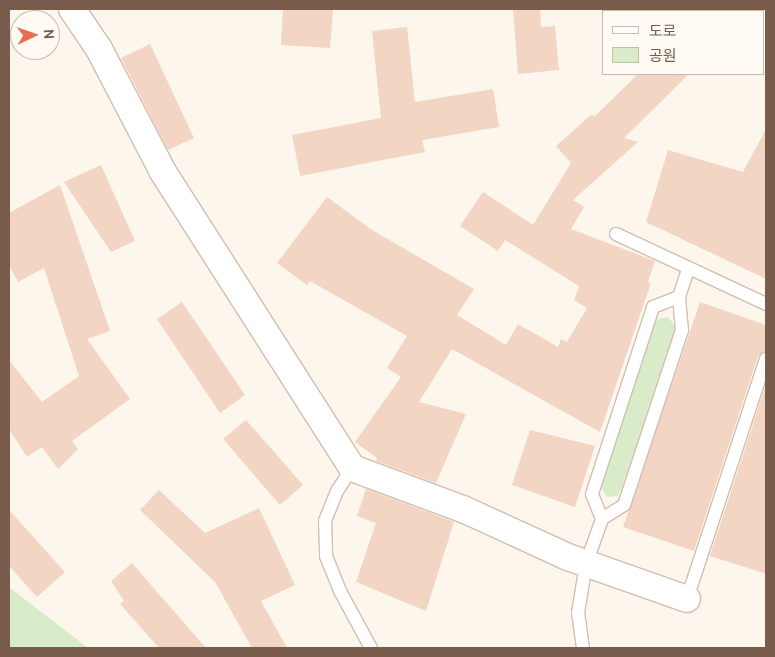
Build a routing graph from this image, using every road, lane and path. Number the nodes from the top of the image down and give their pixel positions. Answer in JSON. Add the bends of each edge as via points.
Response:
{"nodes":[{"id":1,"x":72,"y":9,"type":"edge"},
{"id":2,"x":616,"y":234,"type":"dead end"},
{"id":3,"x":688,"y":270,"type":"junction"},
{"id":4,"x":679,"y":297,"type":"junction"},
{"id":5,"x":766,"y":304,"type":"edge"},
{"id":6,"x":766,"y":359,"type":"edge"},
{"id":7,"x":352,"y":468,"type":"junction"},
{"id":8,"x":602,"y":519,"type":"junction"},
{"id":9,"x":586,"y":564,"type":"junction"},
{"id":10,"x":687,"y":599,"type":"joint"},
{"id":11,"x":371,"y":648,"type":"edge"},
{"id":12,"x":583,"y":648,"type":"edge"}],
"edges":[{"from":1,"to":7,"type":"street","via":[[99,49],[163,172]]},
{"from":2,"to":3,"type":"lane"},
{"from":3,"to":4,"type":"lane"},
{"from":3,"to":5,"type":"lane"},
{"from":4,"to":8,"type":"lane","via":[[682,330],[624,504]]},
{"from":4,"to":8,"type":"lane","via":[[653,307],[592,494]]},
{"from":6,"to":10,"type":"lane"},
{"from":7,"to":9,"type":"street","via":[[463,509]]},
{"from":7,"to":11,"type":"lane","via":[[337,491],[325,521],[326,556]]},
{"from":8,"to":9,"type":"lane"},
{"from":9,"to":10,"type":"street"},
{"from":9,"to":12,"type":"lane","via":[[578,613]]}]}
